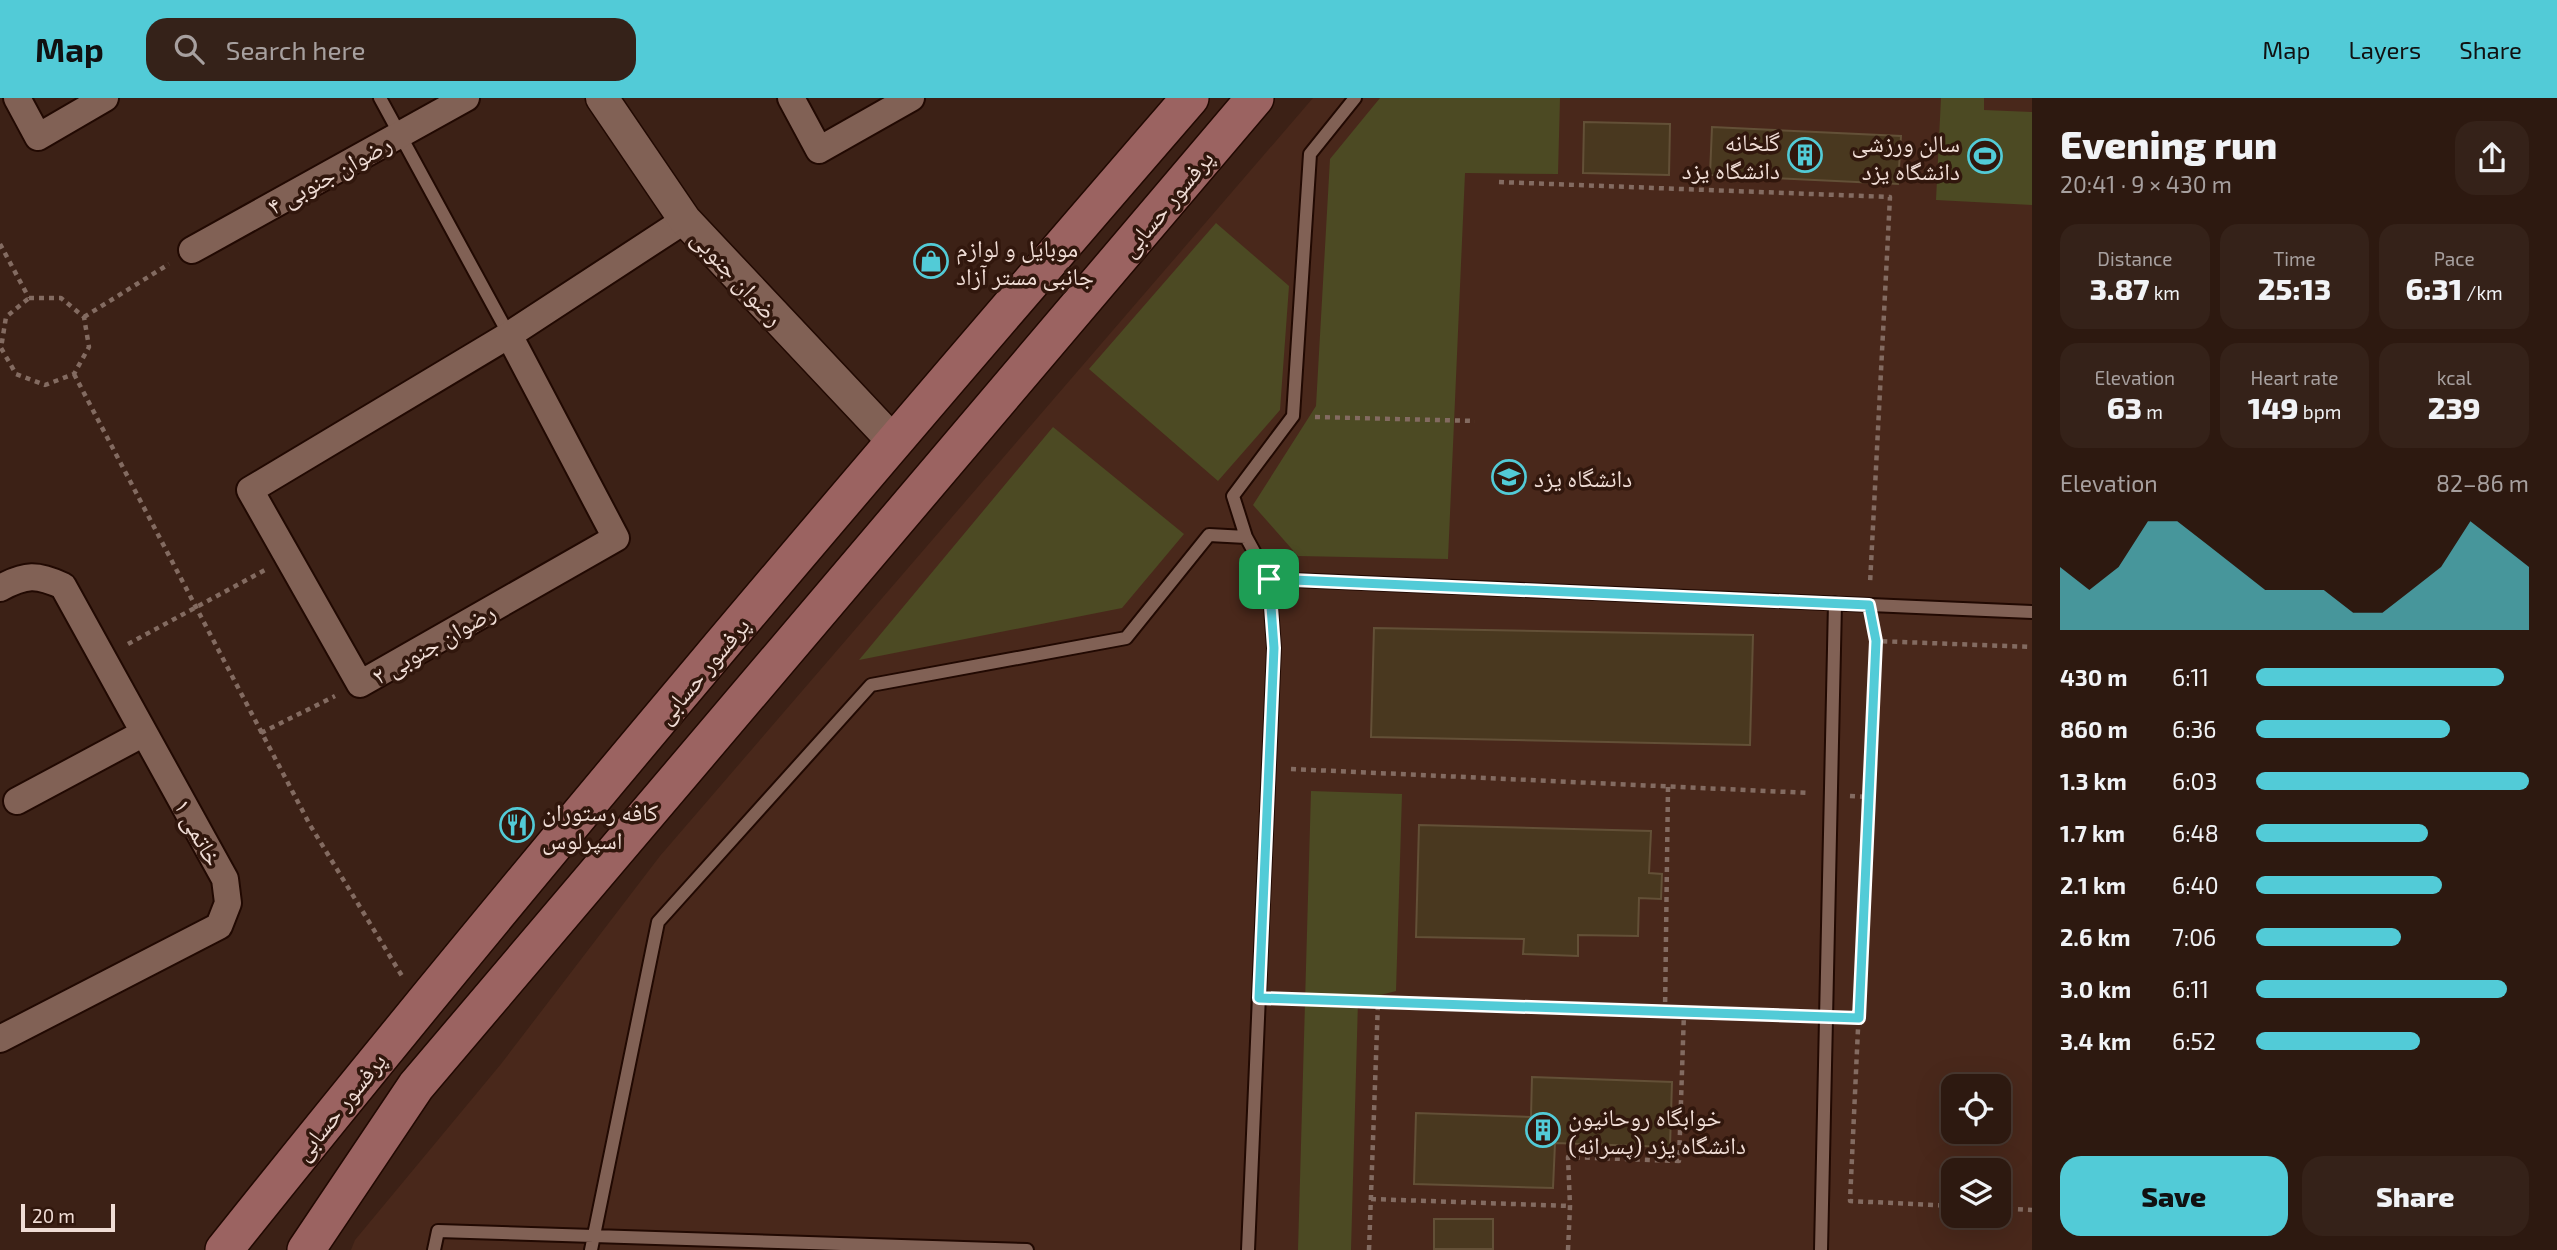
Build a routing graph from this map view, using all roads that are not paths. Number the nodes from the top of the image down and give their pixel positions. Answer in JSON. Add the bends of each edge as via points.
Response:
{"nodes":[{"id":1,"x":17,"y":98,"type":"edge"},
{"id":2,"x":105,"y":98,"type":"edge"},
{"id":3,"x":380,"y":98,"type":"edge"},
{"id":4,"x":466,"y":98,"type":"edge"},
{"id":5,"x":602,"y":98,"type":"edge"},
{"id":6,"x":790,"y":98,"type":"edge"},
{"id":7,"x":911,"y":98,"type":"edge"},
{"id":8,"x":1190,"y":98,"type":"edge"},
{"id":9,"x":1255,"y":98,"type":"edge"},
{"id":10,"x":1355,"y":98,"type":"edge"},
{"id":11,"x":400,"y":134,"type":"junction"},
{"id":12,"x":685,"y":220,"type":"junction"},
{"id":13,"x":192,"y":250,"type":"road end"},
{"id":14,"x":509,"y":335,"type":"junction"},
{"id":15,"x":893,"y":441,"type":"junction"},
{"id":16,"x":1246,"y":537,"type":"junction"},
{"id":17,"x":1269,"y":579,"type":"junction"},
{"id":18,"x":0,"y":588,"type":"edge"},
{"id":19,"x":1835,"y":603,"type":"junction"},
{"id":20,"x":2032,"y":612,"type":"edge"},
{"id":21,"x":144,"y":733,"type":"junction"},
{"id":22,"x":17,"y":801,"type":"dead end"},
{"id":23,"x":0,"y":1039,"type":"edge"},
{"id":24,"x":594,"y":1235,"type":"junction"},
{"id":25,"x":224,"y":1250,"type":"edge"},
{"id":26,"x":306,"y":1250,"type":"edge"},
{"id":27,"x":434,"y":1250,"type":"edge"},
{"id":28,"x":592,"y":1250,"type":"edge"},
{"id":29,"x":1027,"y":1250,"type":"edge"},
{"id":30,"x":1248,"y":1250,"type":"edge"},
{"id":31,"x":1821,"y":1250,"type":"edge"}],
"edges":[{"from":1,"to":2,"type":"street","via":[[38,137]]},
{"from":3,"to":11,"type":"lane"},
{"from":4,"to":11,"type":"street","name":"رضوان جنوبی ۴"},
{"from":5,"to":12,"type":"street","name":"رضوان جنوبی"},
{"from":6,"to":7,"type":"street","via":[[819,150]]},
{"from":8,"to":15,"type":"main road","name":"پرفسور حسابی"},
{"from":9,"to":26,"type":"main road","name":"پرفسور حسابی","via":[[416,1086]]},
{"from":10,"to":16,"type":"lane","via":[[1310,154],[1293,416],[1233,496]]},
{"from":11,"to":13,"type":"street","name":"رضوان جنوبی ۴"},
{"from":11,"to":14,"type":"lane"},
{"from":12,"to":14,"type":"street","name":"رضوان جنوبی ۲"},
{"from":12,"to":15,"type":"street","name":"رضوان جنوبی"},
{"from":14,"to":14,"type":"street","name":"رضوان جنوبی ۲","via":[[617,538],[360,684],[250,490]]},
{"from":15,"to":25,"type":"main road","name":"پرفسور حسابی","via":[[421,1006]]},
{"from":16,"to":17,"type":"lane"},
{"from":16,"to":24,"type":"lane","via":[[1209,535],[1126,638],[871,685],[658,922]]},
{"from":17,"to":19,"type":"lane"},
{"from":17,"to":30,"type":"lane","via":[[1274,648]]},
{"from":18,"to":21,"type":"street","name":"خاتمی ۱","via":[[15,579],[42,576],[63,586]]},
{"from":19,"to":20,"type":"lane"},
{"from":19,"to":31,"type":"lane"},
{"from":21,"to":22,"type":"street"},
{"from":21,"to":23,"type":"street","name":"خاتمی ۱","via":[[225,879],[228,903],[219,926]]},
{"from":24,"to":27,"type":"lane","via":[[438,1231]]},
{"from":24,"to":28,"type":"lane"},
{"from":24,"to":29,"type":"lane"}]}
